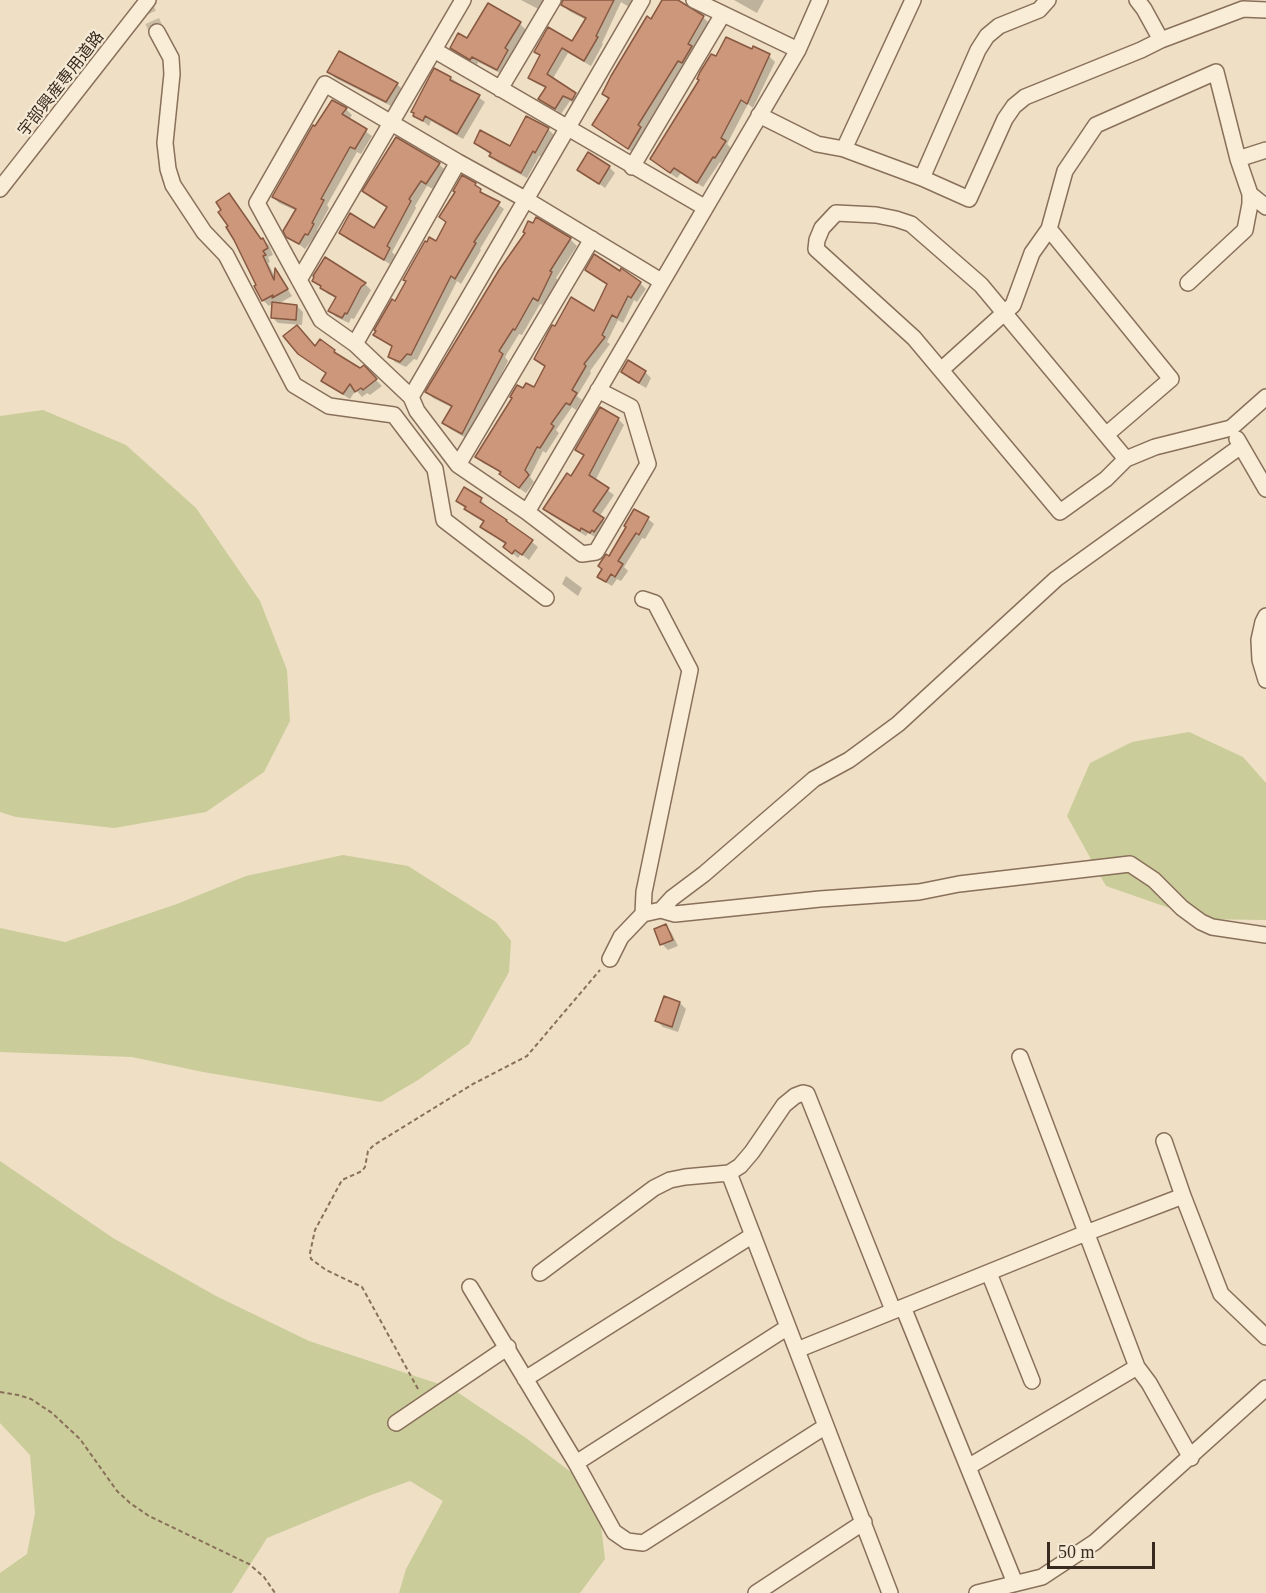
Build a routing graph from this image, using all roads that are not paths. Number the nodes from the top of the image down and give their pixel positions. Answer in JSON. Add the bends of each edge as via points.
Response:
{"nodes":[{"id":1,"x":148,"y":0,"type":"edge"},
{"id":2,"x":463,"y":0,"type":"edge"},
{"id":3,"x":553,"y":0,"type":"edge"},
{"id":4,"x":642,"y":0,"type":"edge"},
{"id":5,"x":694,"y":0,"type":"edge"},
{"id":6,"x":820,"y":0,"type":"edge"},
{"id":7,"x":913,"y":0,"type":"edge"},
{"id":8,"x":1048,"y":0,"type":"edge"},
{"id":9,"x":1137,"y":0,"type":"edge"},
{"id":10,"x":1266,"y":10,"type":"edge"},
{"id":11,"x":723,"y":14,"type":"junction"},
{"id":12,"x":157,"y":32,"type":"tunnel mouth"},
{"id":13,"x":1161,"y":40,"type":"junction"},
{"id":14,"x":434,"y":50,"type":"junction"},
{"id":15,"x":798,"y":50,"type":"junction"},
{"id":16,"x":500,"y":89,"type":"junction"},
{"id":17,"x":759,"y":115,"type":"junction"},
{"id":18,"x":392,"y":122,"type":"junction"},
{"id":19,"x":567,"y":128,"type":"junction"},
{"id":20,"x":844,"y":149,"type":"junction"},
{"id":21,"x":1266,"y":150,"type":"edge"},
{"id":22,"x":1239,"y":159,"type":"junction"},
{"id":23,"x":458,"y":162,"type":"junction"},
{"id":24,"x":632,"y":167,"type":"junction"},
{"id":25,"x":922,"y":178,"type":"junction"},
{"id":26,"x":0,"y":189,"type":"edge"},
{"id":27,"x":1250,"y":194,"type":"junction"},
{"id":28,"x":525,"y":199,"type":"junction"},
{"id":29,"x":704,"y":207,"type":"junction"},
{"id":30,"x":1266,"y":207,"type":"edge"},
{"id":31,"x":1049,"y":229,"type":"junction"},
{"id":32,"x":592,"y":239,"type":"junction"},
{"id":33,"x":299,"y":280,"type":"junction"},
{"id":34,"x":661,"y":281,"type":"junction"},
{"id":35,"x":1188,"y":283,"type":"dead end"},
{"id":36,"x":1005,"y":313,"type":"junction"},
{"id":37,"x":355,"y":344,"type":"junction"},
{"id":38,"x":941,"y":370,"type":"junction"},
{"id":39,"x":598,"y":390,"type":"junction"},
{"id":40,"x":411,"y":397,"type":"junction"},
{"id":41,"x":1266,"y":397,"type":"edge"},
{"id":42,"x":1231,"y":428,"type":"junction"},
{"id":43,"x":1107,"y":434,"type":"junction"},
{"id":44,"x":1241,"y":446,"type":"junction"},
{"id":45,"x":1126,"y":459,"type":"junction"},
{"id":46,"x":458,"y":465,"type":"junction"},
{"id":47,"x":1266,"y":489,"type":"edge"},
{"id":48,"x":527,"y":512,"type":"junction"},
{"id":49,"x":546,"y":598,"type":"dead end"},
{"id":50,"x":643,"y":599,"type":"dead end"},
{"id":51,"x":1266,"y":616,"type":"edge"},
{"id":52,"x":1266,"y":680,"type":"edge"},
{"id":53,"x":661,"y":910,"type":"junction"},
{"id":54,"x":643,"y":914,"type":"junction"},
{"id":55,"x":1266,"y":934,"type":"edge"},
{"id":56,"x":610,"y":959,"type":"road end"},
{"id":57,"x":1020,"y":1057,"type":"dead end"},
{"id":58,"x":1164,"y":1141,"type":"dead end"},
{"id":59,"x":729,"y":1173,"type":"junction"},
{"id":60,"x":1183,"y":1196,"type":"junction"},
{"id":61,"x":1086,"y":1233,"type":"junction"},
{"id":62,"x":753,"y":1235,"type":"junction"},
{"id":63,"x":540,"y":1273,"type":"dead end"},
{"id":64,"x":988,"y":1273,"type":"junction"},
{"id":65,"x":470,"y":1287,"type":"dead end"},
{"id":66,"x":898,"y":1309,"type":"junction"},
{"id":67,"x":788,"y":1327,"type":"junction"},
{"id":68,"x":1266,"y":1337,"type":"edge"},
{"id":69,"x":508,"y":1347,"type":"junction"},
{"id":70,"x":797,"y":1350,"type":"junction"},
{"id":71,"x":1137,"y":1367,"type":"junction"},
{"id":72,"x":525,"y":1379,"type":"junction"},
{"id":73,"x":1032,"y":1381,"type":"dead end"},
{"id":74,"x":1266,"y":1388,"type":"edge"},
{"id":75,"x":396,"y":1424,"type":"dead end"},
{"id":76,"x":826,"y":1426,"type":"junction"},
{"id":77,"x":1191,"y":1458,"type":"junction"},
{"id":78,"x":576,"y":1463,"type":"junction"},
{"id":79,"x":968,"y":1467,"type":"junction"},
{"id":80,"x":864,"y":1522,"type":"junction"},
{"id":81,"x":1015,"y":1583,"type":"junction"},
{"id":82,"x":756,"y":1593,"type":"edge"},
{"id":83,"x":890,"y":1593,"type":"edge"},
{"id":84,"x":977,"y":1593,"type":"edge"}],
"edges":[{"from":1,"to":26,"type":"street","name":"宇部興産専用道路"},
{"from":2,"to":14,"type":"street"},
{"from":3,"to":16,"type":"street"},
{"from":4,"to":19,"type":"street"},
{"from":5,"to":11,"type":"street"},
{"from":6,"to":15,"type":"street"},
{"from":7,"to":20,"type":"street"},
{"from":8,"to":25,"type":"street","via":[[1039,10],[999,26],[987,36]]},
{"from":9,"to":13,"type":"street"},
{"from":10,"to":13,"type":"street","via":[[1243,9]]},
{"from":11,"to":15,"type":"street"},
{"from":11,"to":24,"type":"street"},
{"from":12,"to":49,"type":"street","via":[[171,58],[165,143],[173,185],[204,232],[226,255],[294,385],[328,406],[394,415],[435,469],[444,520]]},
{"from":13,"to":25,"type":"street","via":[[1025,97],[1014,106],[969,199]]},
{"from":14,"to":16,"type":"street"},
{"from":14,"to":18,"type":"street"},
{"from":15,"to":17,"type":"street"},
{"from":16,"to":19,"type":"street"},
{"from":17,"to":20,"type":"street","via":[[817,144]]},
{"from":17,"to":29,"type":"street"},
{"from":18,"to":23,"type":"street"},
{"from":18,"to":33,"type":"street"},
{"from":18,"to":33,"type":"street","via":[[325,84],[256,203]]},
{"from":19,"to":24,"type":"street"},
{"from":19,"to":28,"type":"street"},
{"from":20,"to":25,"type":"street"},
{"from":21,"to":22,"type":"street"},
{"from":22,"to":27,"type":"street"},
{"from":22,"to":31,"type":"street","via":[[1216,72],[1096,125],[1065,171]]},
{"from":23,"to":28,"type":"street"},
{"from":23,"to":37,"type":"street"},
{"from":24,"to":29,"type":"street"},
{"from":27,"to":30,"type":"street"},
{"from":27,"to":35,"type":"street","via":[[1245,230]]},
{"from":28,"to":32,"type":"street"},
{"from":28,"to":40,"type":"street"},
{"from":29,"to":34,"type":"street"},
{"from":31,"to":36,"type":"street","via":[[1032,253],[1013,305]]},
{"from":31,"to":43,"type":"street","via":[[1171,379]]},
{"from":32,"to":34,"type":"street"},
{"from":32,"to":46,"type":"street"},
{"from":33,"to":37,"type":"street","via":[[321,320]]},
{"from":34,"to":39,"type":"street"},
{"from":36,"to":38,"type":"street"},
{"from":36,"to":38,"type":"street","via":[[981,285],[911,224],[876,215],[836,213],[822,228],[816,249],[914,338]]},
{"from":36,"to":43,"type":"street"},
{"from":37,"to":40,"type":"street"},
{"from":38,"to":45,"type":"street","via":[[1060,512],[1106,479]]},
{"from":39,"to":48,"type":"street"},
{"from":39,"to":48,"type":"street","via":[[631,407],[648,464],[596,552],[582,554]]},
{"from":40,"to":46,"type":"street","via":[[417,411]]},
{"from":41,"to":42,"type":"street"},
{"from":42,"to":44,"type":"street"},
{"from":42,"to":45,"type":"street","via":[[1155,447]]},
{"from":43,"to":45,"type":"street"},
{"from":44,"to":47,"type":"street"},
{"from":44,"to":53,"type":"street","via":[[1056,579],[898,724],[849,760],[814,778]]},
{"from":46,"to":48,"type":"street"},
{"from":50,"to":54,"type":"street","via":[[655,603],[690,670],[644,892]]},
{"from":51,"to":52,"type":"street","via":[[1259,640]]},
{"from":53,"to":54,"type":"street"},
{"from":53,"to":55,"type":"street","via":[[675,914],[919,892],[1130,864],[1201,922]]},
{"from":54,"to":56,"type":"street","via":[[621,937]]},
{"from":57,"to":61,"type":"street"},
{"from":58,"to":60,"type":"street"},
{"from":59,"to":62,"type":"street"},
{"from":59,"to":63,"type":"street","via":[[685,1177],[654,1188]]},
{"from":59,"to":66,"type":"street","via":[[752,1152],[784,1106],[795,1096],[807,1094]]},
{"from":60,"to":61,"type":"street"},
{"from":60,"to":68,"type":"street","via":[[1221,1294]]},
{"from":61,"to":64,"type":"street"},
{"from":61,"to":71,"type":"street"},
{"from":62,"to":67,"type":"street"},
{"from":62,"to":72,"type":"street"},
{"from":64,"to":66,"type":"street"},
{"from":64,"to":73,"type":"street"},
{"from":65,"to":69,"type":"street"},
{"from":66,"to":70,"type":"street"},
{"from":66,"to":79,"type":"street"},
{"from":67,"to":70,"type":"street"},
{"from":67,"to":78,"type":"street"},
{"from":69,"to":72,"type":"street"},
{"from":69,"to":75,"type":"street"},
{"from":70,"to":76,"type":"street"},
{"from":71,"to":77,"type":"street"},
{"from":71,"to":79,"type":"street"},
{"from":72,"to":78,"type":"street"},
{"from":74,"to":77,"type":"street"},
{"from":76,"to":78,"type":"street","via":[[643,1543],[614,1532]]},
{"from":76,"to":80,"type":"street"},
{"from":77,"to":81,"type":"street","via":[[1095,1542],[1042,1577]]},
{"from":79,"to":81,"type":"street"},
{"from":80,"to":82,"type":"street"},
{"from":80,"to":83,"type":"street"},
{"from":81,"to":84,"type":"street"}]}
